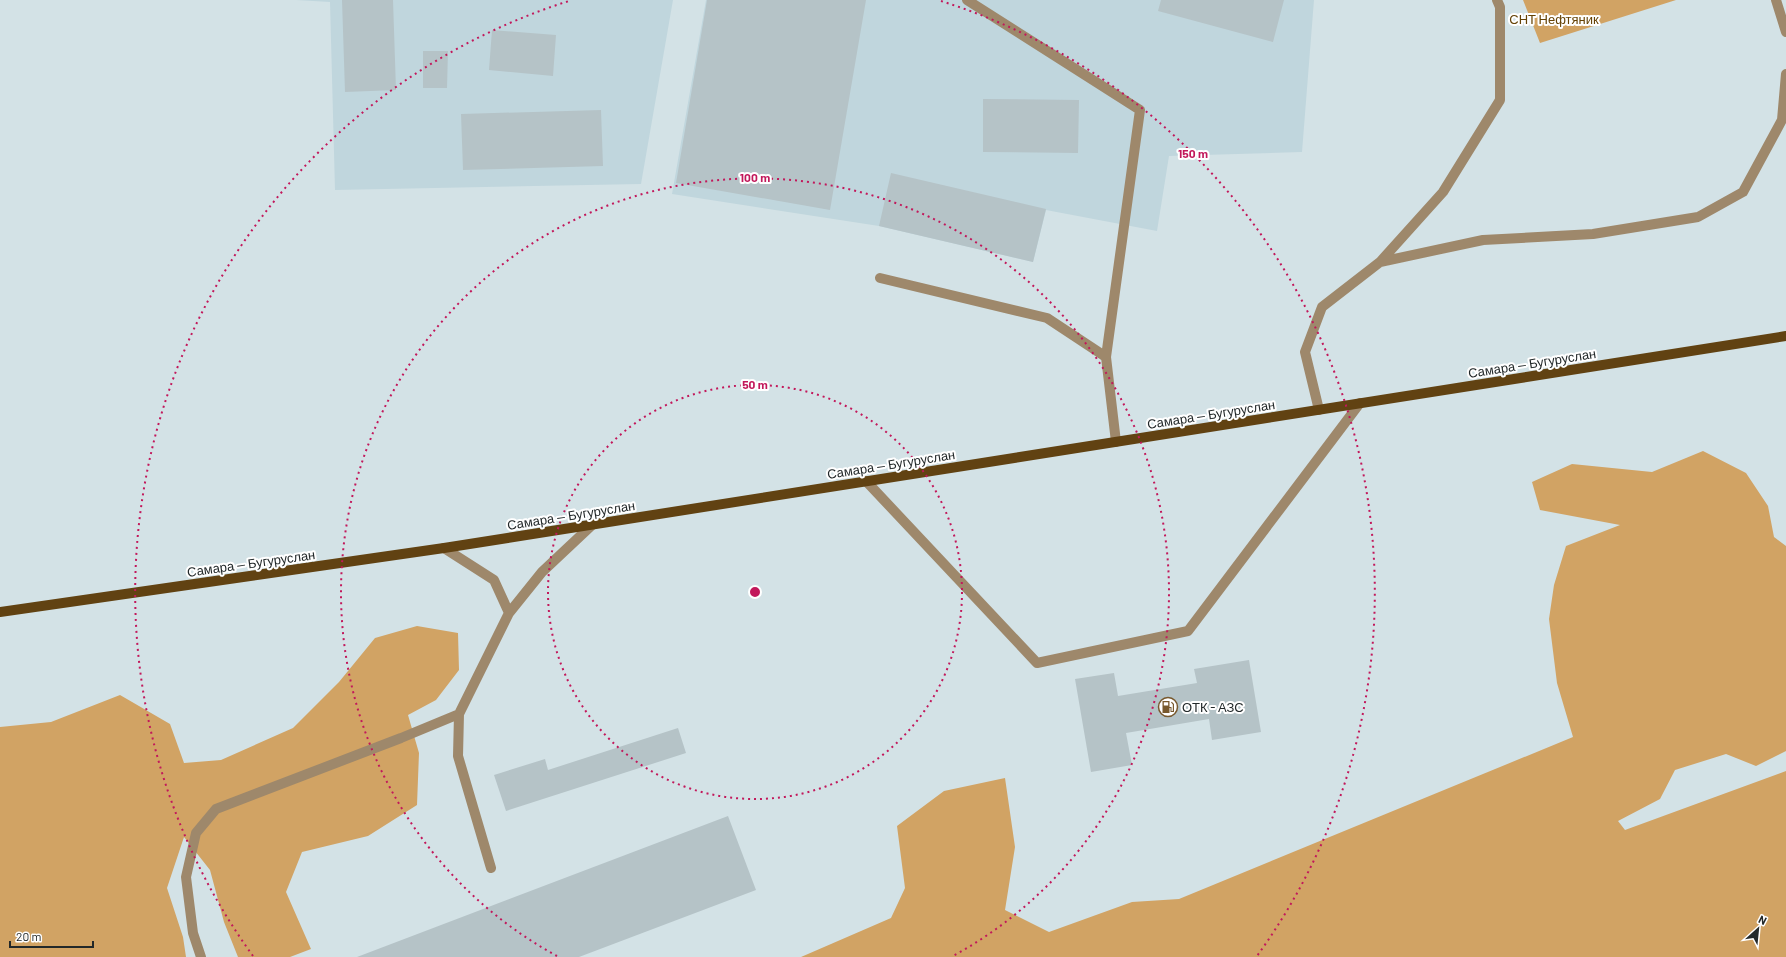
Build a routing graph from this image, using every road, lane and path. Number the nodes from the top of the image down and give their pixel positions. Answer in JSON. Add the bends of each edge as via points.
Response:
{"nodes":[{"id":1,"x":967,"y":0,"type":"edge"},
{"id":2,"x":1497,"y":0,"type":"edge"},
{"id":3,"x":1776,"y":0,"type":"edge"},
{"id":4,"x":1786,"y":32,"type":"edge"},
{"id":5,"x":1786,"y":74,"type":"edge"},
{"id":6,"x":1380,"y":262,"type":"junction"},
{"id":7,"x":880,"y":278,"type":"dead end"},
{"id":8,"x":1786,"y":336,"type":"edge"},
{"id":9,"x":1106,"y":357,"type":"junction"},
{"id":10,"x":1360,"y":403,"type":"junction"},
{"id":11,"x":1319,"y":410,"type":"junction"},
{"id":12,"x":1116,"y":442,"type":"junction"},
{"id":13,"x":866,"y":481,"type":"junction"},
{"id":14,"x":592,"y":525,"type":"junction"},
{"id":15,"x":444,"y":548,"type":"junction"},
{"id":16,"x":0,"y":612,"type":"edge"},
{"id":17,"x":508,"y":613,"type":"junction"},
{"id":18,"x":459,"y":714,"type":"junction"},
{"id":19,"x":491,"y":868,"type":"dead end"},
{"id":20,"x":201,"y":957,"type":"edge"}],
"edges":[{"from":1,"to":9,"type":"lane","via":[[1140,110]]},
{"from":2,"to":6,"type":"lane","via":[[1500,7],[1500,100],[1443,192]]},
{"from":3,"to":4,"type":"lane"},
{"from":5,"to":6,"type":"lane","via":[[1782,120],[1743,192],[1698,217],[1593,234],[1483,240]]},
{"from":6,"to":11,"type":"lane","via":[[1322,307],[1304,352]]},
{"from":7,"to":9,"type":"lane","via":[[1047,318]]},
{"from":8,"to":10,"type":"main road","name":"Самара — Бугуруслан"},
{"from":9,"to":12,"type":"lane"},
{"from":10,"to":11,"type":"main road","name":"Самара — Бугуруслан"},
{"from":10,"to":13,"type":"lane","via":[[1188,631],[1037,663]]},
{"from":11,"to":12,"type":"main road","name":"Самара — Бугуруслан"},
{"from":12,"to":13,"type":"main road","name":"Самара — Бугуруслан"},
{"from":13,"to":14,"type":"main road","name":"Самара — Бугуруслан"},
{"from":14,"to":15,"type":"main road","name":"Самара — Бугуруслан"},
{"from":14,"to":17,"type":"lane","via":[[542,572]]},
{"from":15,"to":16,"type":"main road","name":"Самара — Бугуруслан"},
{"from":15,"to":17,"type":"lane","via":[[494,580]]},
{"from":17,"to":18,"type":"lane"},
{"from":18,"to":19,"type":"lane","via":[[458,756]]},
{"from":18,"to":20,"type":"lane","via":[[216,809],[196,833],[186,877],[193,933]]}]}
